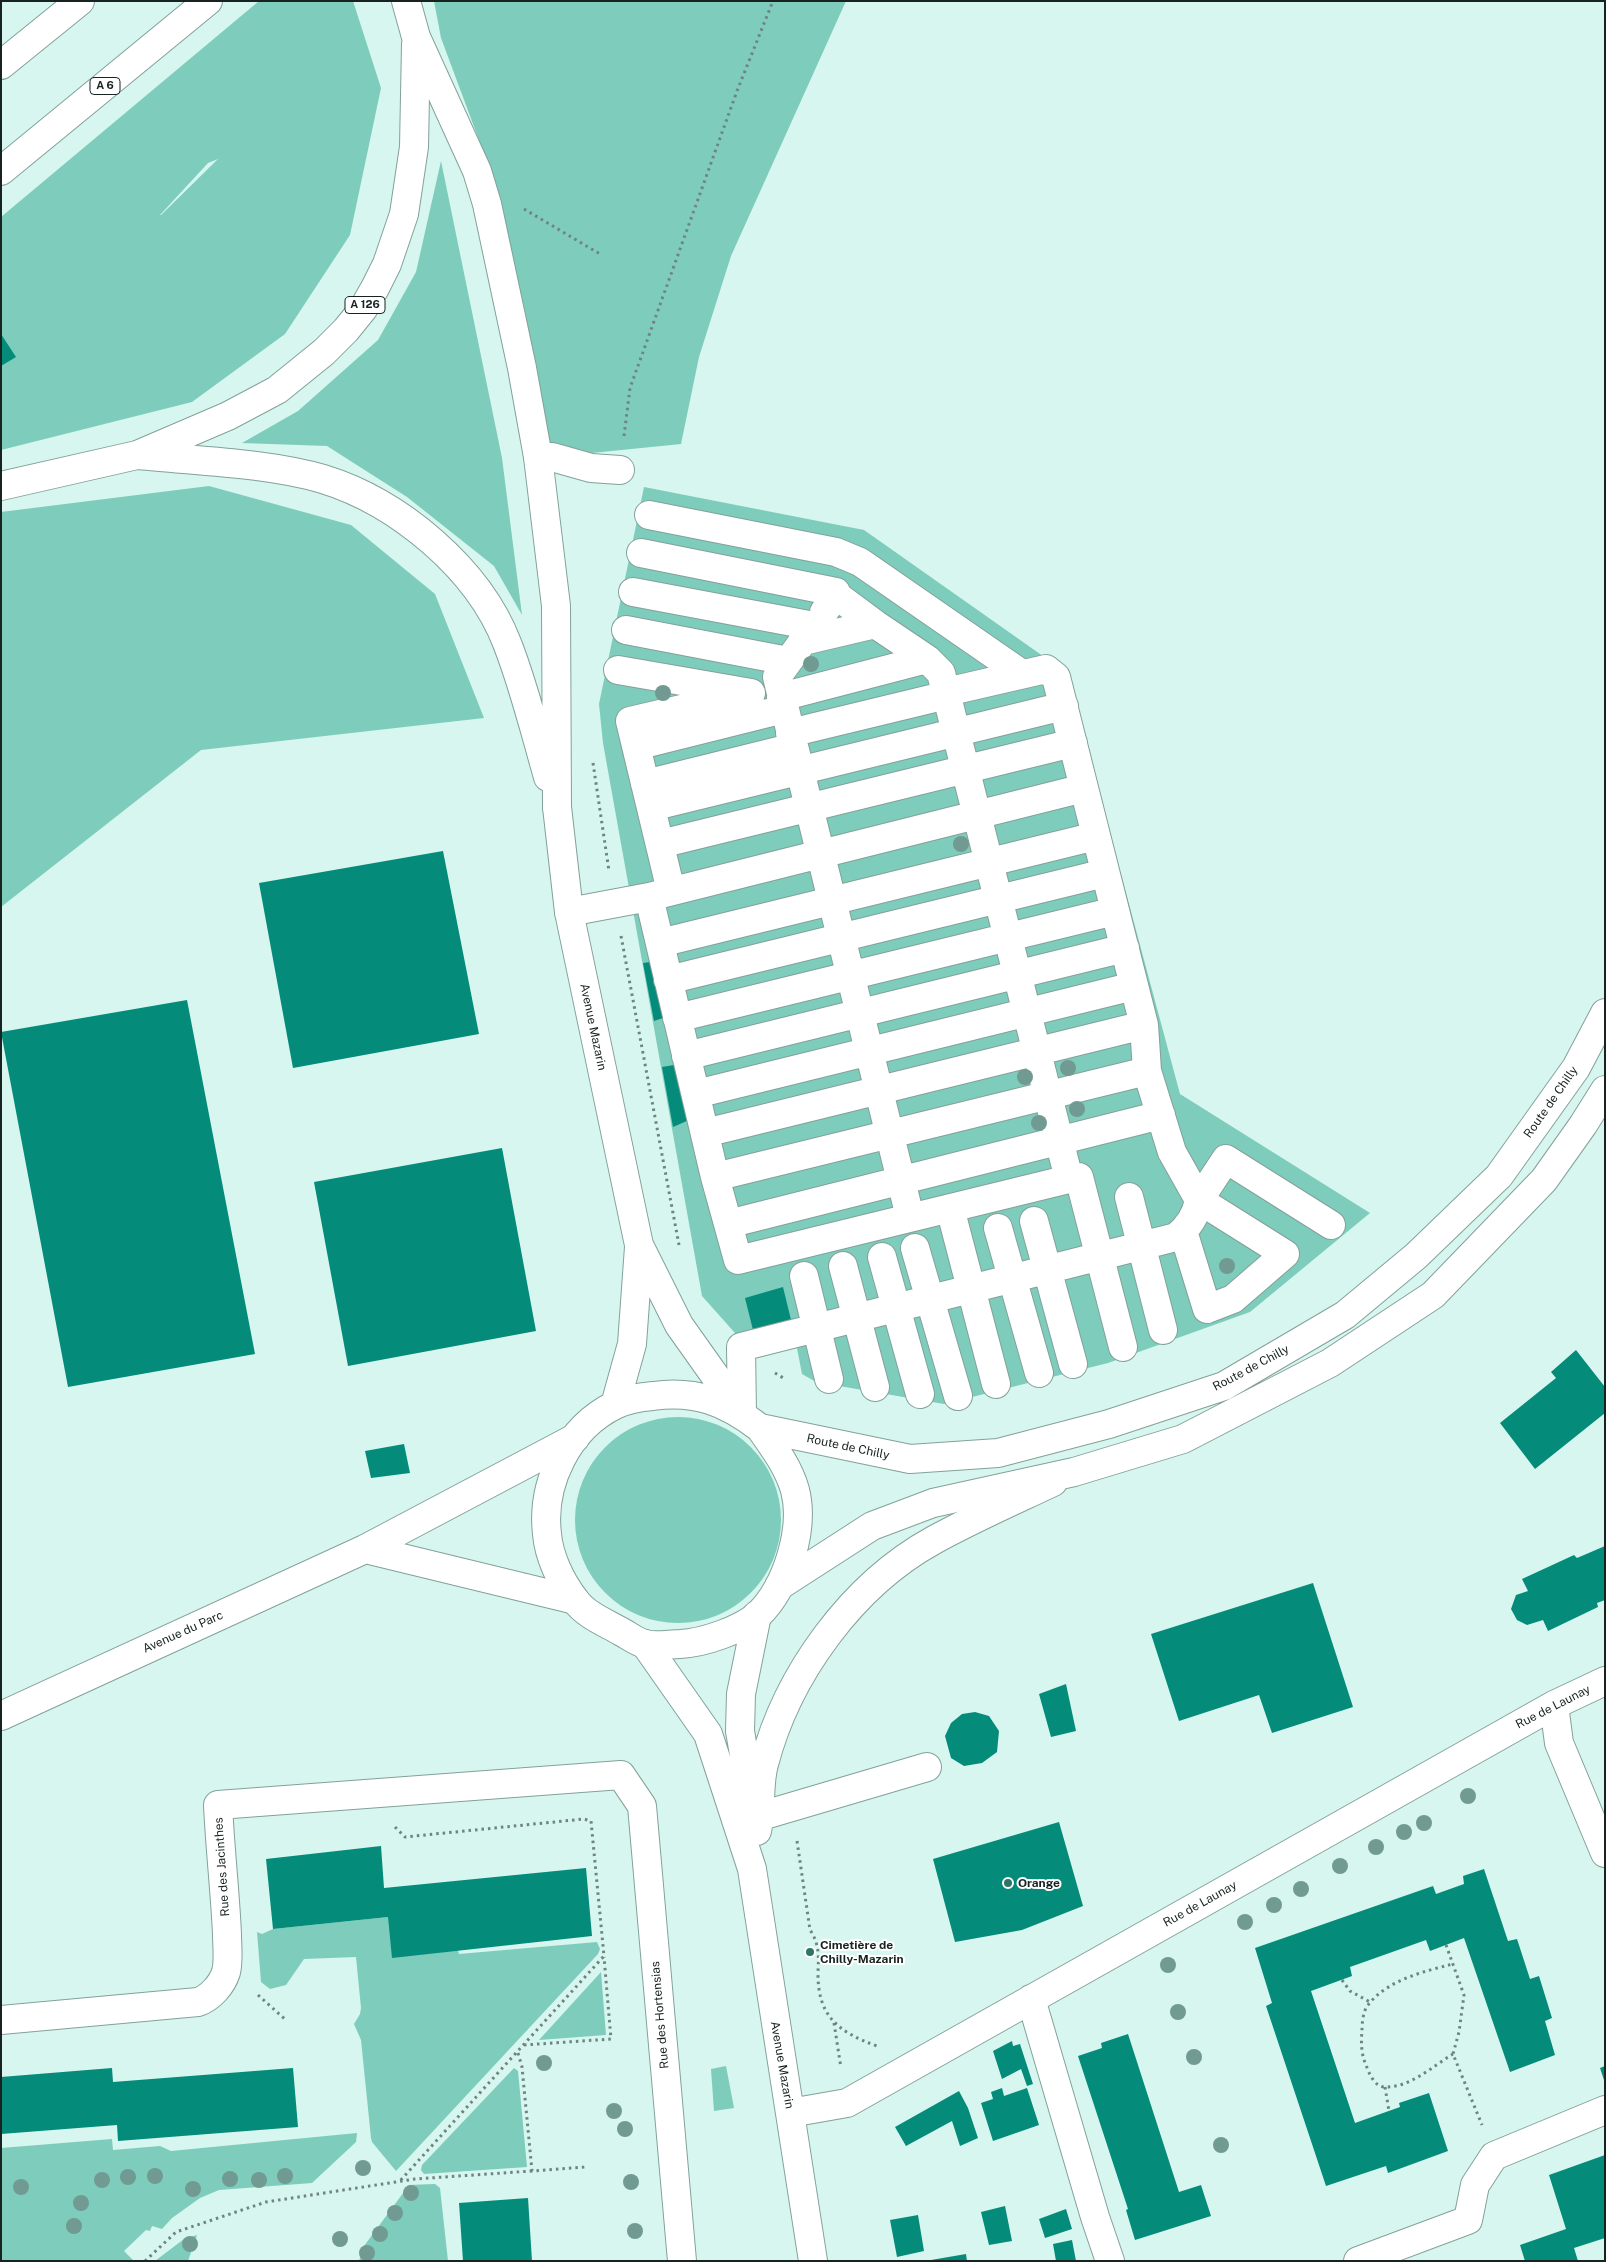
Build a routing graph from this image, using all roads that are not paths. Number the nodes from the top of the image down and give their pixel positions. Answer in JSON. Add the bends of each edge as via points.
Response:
{"nodes":[{"id":1,"x":80,"y":1,"type":"edge"},
{"id":2,"x":208,"y":1,"type":"edge"},
{"id":3,"x":406,"y":1,"type":"edge"},
{"id":4,"x":416,"y":37,"type":"junction"},
{"id":5,"x":1,"y":65,"type":"edge"},
{"id":6,"x":1,"y":171,"type":"edge"},
{"id":7,"x":137,"y":455,"type":"junction"},
{"id":8,"x":538,"y":457,"type":"junction"},
{"id":9,"x":620,"y":470,"type":"dead end"},
{"id":10,"x":1,"y":486,"type":"edge"},
{"id":11,"x":648,"y":515,"type":"dead end"},
{"id":12,"x":641,"y":553,"type":"dead end"},
{"id":13,"x":844,"y":555,"type":"junction"},
{"id":14,"x":633,"y":592,"type":"dead end"},
{"id":15,"x":836,"y":594,"type":"junction"},
{"id":16,"x":875,"y":624,"type":"junction"},
{"id":17,"x":626,"y":630,"type":"dead end"},
{"id":18,"x":802,"y":643,"type":"junction"},
{"id":19,"x":927,"y":659,"type":"junction"},
{"id":20,"x":618,"y":670,"type":"dead end"},
{"id":21,"x":1022,"y":674,"type":"junction"},
{"id":22,"x":751,"y":693,"type":"junction"},
{"id":23,"x":946,"y":694,"type":"junction"},
{"id":24,"x":1064,"y":706,"type":"junction"},
{"id":25,"x":788,"y":724,"type":"junction"},
{"id":26,"x":956,"y":732,"type":"junction"},
{"id":27,"x":1073,"y":743,"type":"junction"},
{"id":28,"x":636,"y":746,"type":"junction"},
{"id":29,"x":966,"y":769,"type":"junction"},
{"id":30,"x":1084,"y":788,"type":"junction"},
{"id":31,"x":648,"y":796,"type":"junction"},
{"id":32,"x":557,"y":807,"type":"junction"},
{"id":33,"x":809,"y":808,"type":"junction"},
{"id":34,"x":978,"y":814,"type":"junction"},
{"id":35,"x":1096,"y":836,"type":"junction"},
{"id":36,"x":660,"y":844,"type":"junction"},
{"id":37,"x":820,"y":854,"type":"junction"},
{"id":38,"x":989,"y":862,"type":"junction"},
{"id":39,"x":1105,"y":873,"type":"junction"},
{"id":40,"x":660,"y":894,"type":"junction"},
{"id":41,"x":999,"y":899,"type":"junction"},
{"id":42,"x":832,"y":901,"type":"junction"},
{"id":43,"x":1115,"y":911,"type":"junction"},
{"id":44,"x":569,"y":912,"type":"junction"},
{"id":45,"x":1008,"y":937,"type":"junction"},
{"id":46,"x":841,"y":938,"type":"junction"},
{"id":47,"x":660,"y":943,"type":"junction"},
{"id":48,"x":1124,"y":948,"type":"junction"},
{"id":49,"x":1018,"y":974,"type":"junction"},
{"id":50,"x":850,"y":976,"type":"junction"},
{"id":51,"x":668,"y":980,"type":"junction"},
{"id":52,"x":1134,"y":986,"type":"junction"},
{"id":53,"x":1027,"y":1012,"type":"junction"},
{"id":54,"x":859,"y":1013,"type":"junction"},
{"id":55,"x":1605,"y":1013,"type":"edge"},
{"id":56,"x":678,"y":1018,"type":"junction"},
{"id":57,"x":1144,"y":1025,"type":"junction"},
{"id":58,"x":869,"y":1051,"type":"junction"},
{"id":59,"x":1037,"y":1051,"type":"junction"},
{"id":60,"x":686,"y":1056,"type":"junction"},
{"id":61,"x":1147,"y":1071,"type":"junction"},
{"id":62,"x":878,"y":1090,"type":"junction"},
{"id":63,"x":1605,"y":1090,"type":"edge"},
{"id":64,"x":696,"y":1094,"type":"junction"},
{"id":65,"x":1048,"y":1096,"type":"junction"},
{"id":66,"x":1160,"y":1114,"type":"junction"},
{"id":67,"x":705,"y":1134,"type":"junction"},
{"id":68,"x":889,"y":1135,"type":"junction"},
{"id":69,"x":1059,"y":1140,"type":"junction"},
{"id":70,"x":715,"y":1177,"type":"junction"},
{"id":71,"x":1069,"y":1179,"type":"junction"},
{"id":72,"x":900,"y":1180,"type":"junction"},
{"id":73,"x":1128,"y":1197,"type":"dead end"},
{"id":74,"x":1199,"y":1200,"type":"junction"},
{"id":75,"x":950,"y":1208,"type":"junction"},
{"id":76,"x":910,"y":1218,"type":"junction"},
{"id":77,"x":1034,"y":1221,"type":"dead end"},
{"id":78,"x":728,"y":1224,"type":"junction"},
{"id":79,"x":1331,"y":1225,"type":"dead end"},
{"id":80,"x":998,"y":1228,"type":"dead end"},
{"id":81,"x":1183,"y":1232,"type":"junction"},
{"id":82,"x":640,"y":1245,"type":"junction"},
{"id":83,"x":1141,"y":1245,"type":"junction"},
{"id":84,"x":915,"y":1248,"type":"dead end"},
{"id":85,"x":1099,"y":1256,"type":"junction"},
{"id":86,"x":882,"y":1257,"type":"dead end"},
{"id":87,"x":843,"y":1266,"type":"dead end"},
{"id":88,"x":1048,"y":1269,"type":"junction"},
{"id":89,"x":804,"y":1276,"type":"dead end"},
{"id":90,"x":1012,"y":1278,"type":"junction"},
{"id":91,"x":970,"y":1288,"type":"junction"},
{"id":92,"x":929,"y":1299,"type":"junction"},
{"id":93,"x":896,"y":1308,"type":"junction"},
{"id":94,"x":857,"y":1317,"type":"junction"},
{"id":95,"x":816,"y":1328,"type":"junction"},
{"id":96,"x":1163,"y":1330,"type":"dead end"},
{"id":97,"x":1122,"y":1347,"type":"dead end"},
{"id":98,"x":1072,"y":1364,"type":"dead end"},
{"id":99,"x":1039,"y":1373,"type":"dead end"},
{"id":100,"x":829,"y":1379,"type":"dead end"},
{"id":101,"x":996,"y":1384,"type":"dead end"},
{"id":102,"x":875,"y":1387,"type":"dead end"},
{"id":103,"x":920,"y":1394,"type":"dead end"},
{"id":104,"x":958,"y":1396,"type":"dead end"},
{"id":105,"x":615,"y":1405,"type":"junction"},
{"id":106,"x":751,"y":1421,"type":"junction"},
{"id":107,"x":575,"y":1438,"type":"junction"},
{"id":108,"x":1074,"y":1472,"type":"junction"},
{"id":109,"x":365,"y":1549,"type":"junction"},
{"id":110,"x":779,"y":1586,"type":"junction"},
{"id":111,"x":575,"y":1600,"type":"junction"},
{"id":112,"x":757,"y":1615,"type":"junction"},
{"id":113,"x":645,"y":1644,"type":"junction"},
{"id":114,"x":1605,"y":1681,"type":"edge"},
{"id":115,"x":1554,"y":1705,"type":"junction"},
{"id":116,"x":1,"y":1716,"type":"edge"},
{"id":117,"x":927,"y":1767,"type":"dead end"},
{"id":118,"x":621,"y":1775,"type":"joint"},
{"id":119,"x":759,"y":1824,"type":"junction"},
{"id":120,"x":1605,"y":1853,"type":"edge"},
{"id":121,"x":752,"y":1869,"type":"junction"},
{"id":122,"x":1031,"y":1998,"type":"junction"},
{"id":123,"x":1,"y":2020,"type":"edge"},
{"id":124,"x":1605,"y":2110,"type":"edge"},
{"id":125,"x":790,"y":2113,"type":"junction"},
{"id":126,"x":682,"y":2261,"type":"edge"},
{"id":127,"x":814,"y":2261,"type":"edge"},
{"id":128,"x":1110,"y":2261,"type":"edge"},
{"id":129,"x":1358,"y":2261,"type":"edge"}],
"edges":[{"from":1,"to":5,"type":"main road"},
{"from":2,"to":6,"type":"main road","number":"A 6"},
{"from":3,"to":4,"type":"main road","number":"A 126"},
{"from":4,"to":7,"type":"main road","number":"A 126","via":[[414,147],[404,214],[388,264],[363,309],[324,352],[277,390],[228,416]]},
{"from":4,"to":8,"type":"main road","via":[[477,171],[487,204]]},
{"from":7,"to":10,"type":"main road","number":"A 126"},
{"from":7,"to":32,"type":"main road","via":[[283,470],[322,479],[347,488],[398,515],[438,547],[478,591],[507,642]]},
{"from":8,"to":9,"type":"main road","via":[[552,457],[591,468]]},
{"from":8,"to":32,"type":"main road","via":[[556,606]]},
{"from":11,"to":13,"type":"main road"},
{"from":12,"to":15,"type":"main road"},
{"from":13,"to":15,"type":"main road"},
{"from":13,"to":21,"type":"main road","via":[[860,562]]},
{"from":14,"to":18,"type":"main road"},
{"from":15,"to":16,"type":"main road"},
{"from":15,"to":18,"type":"main road"},
{"from":16,"to":18,"type":"main road"},
{"from":16,"to":19,"type":"main road"},
{"from":17,"to":18,"type":"main road"},
{"from":18,"to":25,"type":"main road","via":[[777,677]]},
{"from":19,"to":23,"type":"main road","via":[[941,673]]},
{"from":19,"to":25,"type":"main road"},
{"from":20,"to":22,"type":"main road"},
{"from":21,"to":23,"type":"main road"},
{"from":21,"to":24,"type":"main road","via":[[1046,669],[1056,677]]},
{"from":22,"to":25,"type":"main road"},
{"from":22,"to":28,"type":"main road","via":[[630,721]]},
{"from":23,"to":25,"type":"main road"},
{"from":23,"to":26,"type":"main road"},
{"from":24,"to":26,"type":"main road"},
{"from":24,"to":27,"type":"main road"},
{"from":25,"to":26,"type":"main road"},
{"from":25,"to":28,"type":"main road"},
{"from":25,"to":31,"type":"main road"},
{"from":25,"to":33,"type":"main road"},
{"from":26,"to":29,"type":"main road"},
{"from":27,"to":29,"type":"main road"},
{"from":27,"to":30,"type":"main road"},
{"from":28,"to":31,"type":"main road"},
{"from":29,"to":33,"type":"main road"},
{"from":29,"to":34,"type":"main road"},
{"from":30,"to":34,"type":"main road"},
{"from":30,"to":35,"type":"main road"},
{"from":31,"to":36,"type":"main road"},
{"from":32,"to":44,"type":"main road","name":"Avenue Mazarin"},
{"from":33,"to":36,"type":"main road"},
{"from":33,"to":37,"type":"main road"},
{"from":34,"to":37,"type":"main road"},
{"from":34,"to":38,"type":"main road"},
{"from":35,"to":38,"type":"main road"},
{"from":35,"to":39,"type":"main road"},
{"from":36,"to":40,"type":"main road"},
{"from":37,"to":40,"type":"main road"},
{"from":37,"to":42,"type":"main road"},
{"from":38,"to":41,"type":"main road"},
{"from":38,"to":42,"type":"main road"},
{"from":39,"to":41,"type":"main road"},
{"from":39,"to":43,"type":"main road"},
{"from":40,"to":44,"type":"main road"},
{"from":40,"to":47,"type":"main road"},
{"from":41,"to":45,"type":"main road"},
{"from":41,"to":46,"type":"main road"},
{"from":42,"to":46,"type":"main road"},
{"from":42,"to":47,"type":"main road"},
{"from":43,"to":45,"type":"main road"},
{"from":43,"to":48,"type":"main road"},
{"from":44,"to":82,"type":"main road","name":"Avenue Mazarin"},
{"from":45,"to":49,"type":"main road"},
{"from":45,"to":50,"type":"main road"},
{"from":46,"to":50,"type":"main road"},
{"from":46,"to":51,"type":"main road"},
{"from":47,"to":51,"type":"main road"},
{"from":48,"to":49,"type":"main road"},
{"from":48,"to":52,"type":"main road"},
{"from":49,"to":53,"type":"main road"},
{"from":49,"to":54,"type":"main road"},
{"from":50,"to":54,"type":"main road"},
{"from":50,"to":56,"type":"main road"},
{"from":51,"to":56,"type":"main road"},
{"from":52,"to":53,"type":"main road"},
{"from":52,"to":57,"type":"main road"},
{"from":53,"to":58,"type":"main road"},
{"from":53,"to":59,"type":"main road"},
{"from":54,"to":58,"type":"main road"},
{"from":54,"to":60,"type":"main road"},
{"from":55,"to":106,"type":"main road","name":"Route de Chilly","via":[[1576,1068],[1492,1182],[1416,1256],[1345,1315],[1224,1386],[1109,1424],[998,1453],[910,1459]]},
{"from":56,"to":60,"type":"main road"},
{"from":57,"to":59,"type":"main road"},
{"from":57,"to":61,"type":"main road"},
{"from":58,"to":62,"type":"main road"},
{"from":58,"to":64,"type":"main road"},
{"from":59,"to":62,"type":"main road"},
{"from":59,"to":65,"type":"main road"},
{"from":60,"to":64,"type":"main road"},
{"from":61,"to":65,"type":"main road"},
{"from":61,"to":66,"type":"main road"},
{"from":62,"to":67,"type":"main road"},
{"from":62,"to":68,"type":"main road"},
{"from":63,"to":108,"type":"main road","via":[[1544,1180],[1433,1295],[1330,1364],[1183,1439]]},
{"from":64,"to":67,"type":"main road"},
{"from":65,"to":68,"type":"main road"},
{"from":65,"to":69,"type":"main road"},
{"from":66,"to":69,"type":"main road"},
{"from":66,"to":74,"type":"main road","via":[[1172,1152]]},
{"from":67,"to":70,"type":"main road"},
{"from":68,"to":70,"type":"main road"},
{"from":68,"to":72,"type":"main road"},
{"from":69,"to":71,"type":"main road"},
{"from":69,"to":72,"type":"main road"},
{"from":70,"to":78,"type":"main road"},
{"from":71,"to":75,"type":"main road"},
{"from":71,"to":85,"type":"main road","via":[[1080,1177]]},
{"from":72,"to":76,"type":"main road"},
{"from":72,"to":78,"type":"main road"},
{"from":73,"to":83,"type":"main road"},
{"from":74,"to":79,"type":"main road","via":[[1226,1159]]},
{"from":74,"to":81,"type":"main road","via":[[1192,1222]]},
{"from":74,"to":81,"type":"main road","via":[[1285,1254],[1233,1299],[1207,1309]]},
{"from":75,"to":76,"type":"main road"},
{"from":75,"to":91,"type":"main road"},
{"from":76,"to":78,"type":"main road","via":[[738,1260]]},
{"from":77,"to":88,"type":"main road"},
{"from":80,"to":90,"type":"main road"},
{"from":81,"to":83,"type":"main road","via":[[1176,1237]]},
{"from":82,"to":105,"type":"main road","name":"Avenue Mazarin","via":[[632,1344]]},
{"from":82,"to":106,"type":"main road","name":"Avenue Mazarin","via":[[679,1325]]},
{"from":83,"to":85,"type":"main road"},
{"from":83,"to":96,"type":"main road"},
{"from":84,"to":92,"type":"main road"},
{"from":85,"to":88,"type":"main road"},
{"from":85,"to":97,"type":"main road"},
{"from":86,"to":93,"type":"main road"},
{"from":87,"to":94,"type":"main road"},
{"from":88,"to":90,"type":"main road"},
{"from":88,"to":98,"type":"main road"},
{"from":89,"to":95,"type":"main road"},
{"from":90,"to":91,"type":"main road"},
{"from":90,"to":99,"type":"main road"},
{"from":91,"to":92,"type":"main road"},
{"from":91,"to":101,"type":"main road"},
{"from":92,"to":93,"type":"main road"},
{"from":92,"to":104,"type":"main road"},
{"from":93,"to":94,"type":"main road"},
{"from":93,"to":103,"type":"main road"},
{"from":94,"to":95,"type":"main road"},
{"from":94,"to":102,"type":"main road"},
{"from":95,"to":100,"type":"main road"},
{"from":95,"to":106,"type":"main road","via":[[741,1347]]},
{"from":105,"to":106,"type":"main road","via":[[635,1398],[675,1393],[710,1398]]},
{"from":105,"to":107,"type":"main road","via":[[593,1419]]},
{"from":106,"to":110,"type":"main road","name":"Avenue Mazarin","via":[[783,1459],[795,1490],[798,1518],[795,1548]]},
{"from":107,"to":109,"type":"main road","name":"Avenue du Parc"},
{"from":107,"to":111,"type":"main road","via":[[551,1482],[547,1534],[554,1564]]},
{"from":108,"to":110,"type":"main road","via":[[933,1503],[872,1526]]},
{"from":108,"to":119,"type":"main road","via":[[932,1541],[861,1594],[830,1629],[783,1712],[764,1765]]},
{"from":109,"to":111,"type":"main road"},
{"from":109,"to":116,"type":"main road","name":"Avenue du Parc"},
{"from":110,"to":112,"type":"main road"},
{"from":111,"to":113,"type":"main road","via":[[592,1616]]},
{"from":112,"to":113,"type":"main road","via":[[725,1634],[690,1644]]},
{"from":112,"to":119,"type":"main road","name":"Avenue Mazarin","via":[[741,1694],[740,1731]]},
{"from":113,"to":121,"type":"main road","name":"Avenue Mazarin","via":[[708,1734]]},
{"from":114,"to":115,"type":"main road","name":"Rue de Launay"},
{"from":115,"to":120,"type":"main road","via":[[1559,1743]]},
{"from":115,"to":122,"type":"main road","name":"Rue de Launay"},
{"from":117,"to":119,"type":"main road","via":[[792,1808]]},
{"from":118,"to":123,"type":"main road","name":"Rue des Jacinthes","via":[[218,1805],[228,1964],[226,1974],[206,1999]]},
{"from":118,"to":126,"type":"main road","name":"Rue des Hortensias","via":[[642,1806]]},
{"from":119,"to":121,"type":"main road","name":"Avenue Mazarin"},
{"from":121,"to":125,"type":"main road","name":"Avenue Mazarin"},
{"from":122,"to":125,"type":"main road","name":"Rue de Launay","via":[[847,2103]]},
{"from":122,"to":128,"type":"main road"},
{"from":124,"to":129,"type":"main road","via":[[1494,2156],[1475,2185],[1468,2220]]},
{"from":125,"to":127,"type":"main road","name":"Avenue Mazarin"}]}
